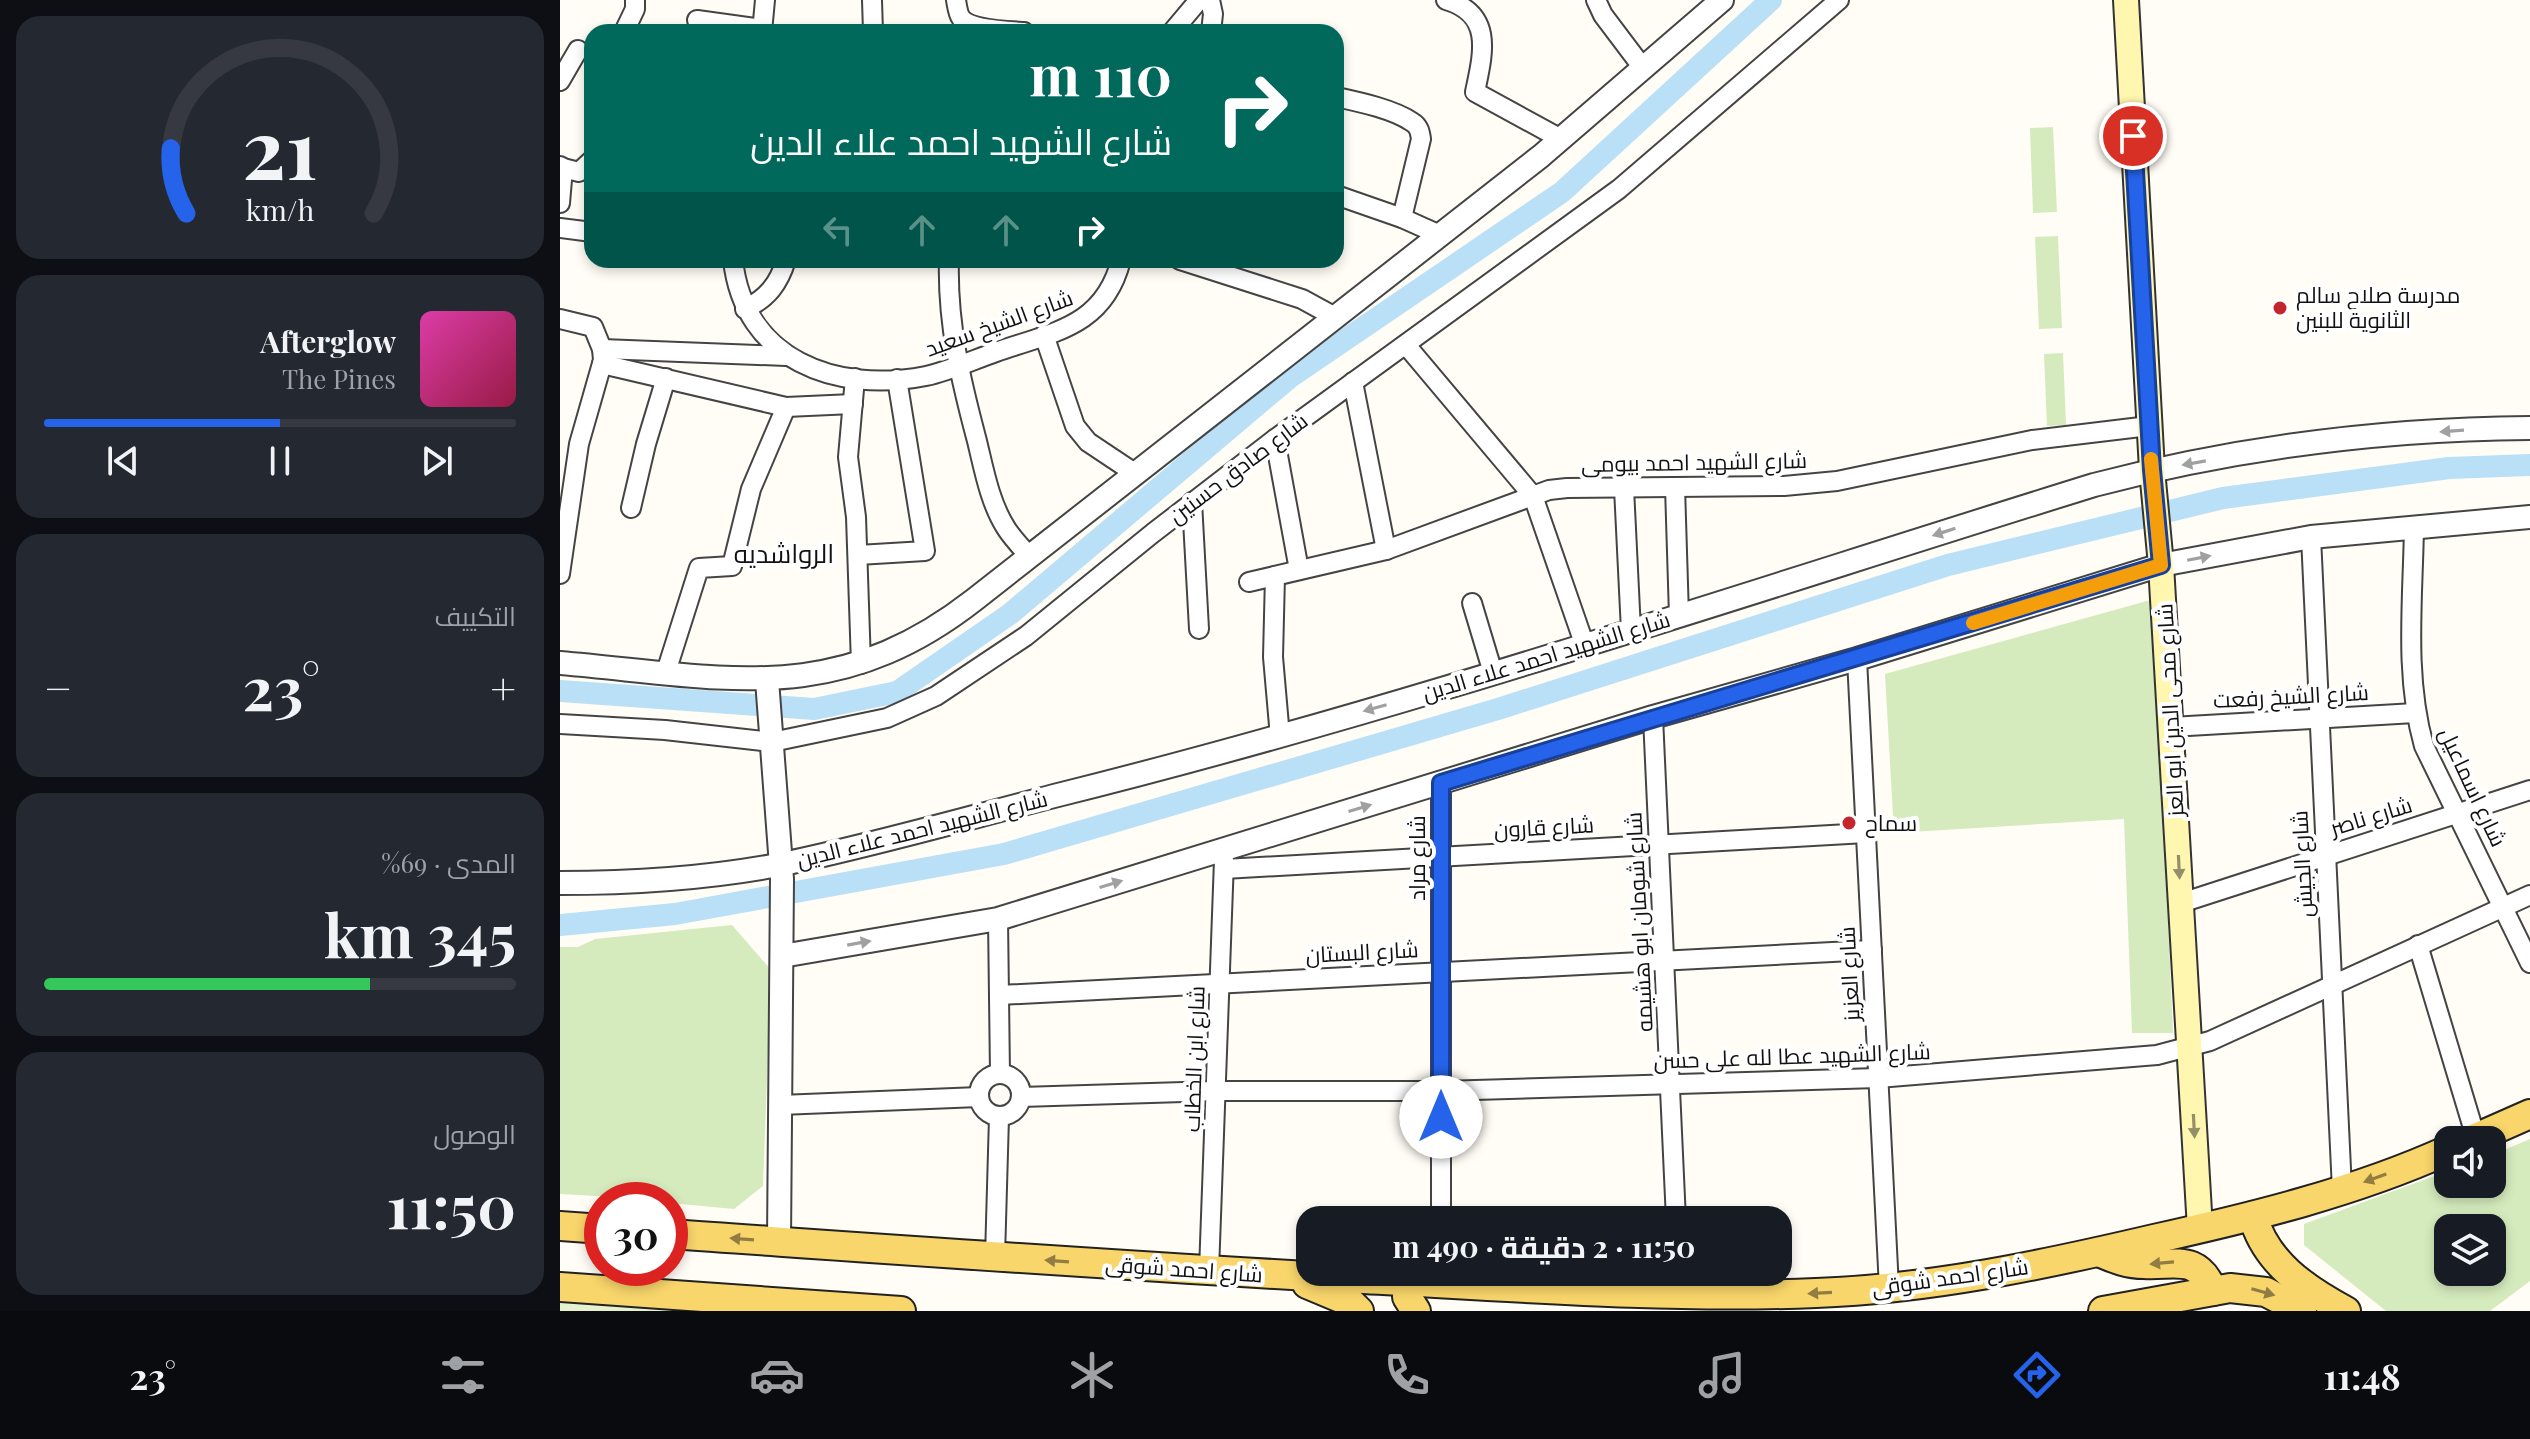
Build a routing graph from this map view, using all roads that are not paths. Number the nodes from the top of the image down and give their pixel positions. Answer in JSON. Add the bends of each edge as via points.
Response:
{"nodes":[{"id":1,"x":635,"y":0,"type":"edge"},
{"id":2,"x":765,"y":0,"type":"edge"},
{"id":3,"x":872,"y":0,"type":"edge"},
{"id":4,"x":956,"y":0,"type":"edge"},
{"id":5,"x":1199,"y":0,"type":"edge"},
{"id":6,"x":1210,"y":0,"type":"edge"},
{"id":7,"x":1596,"y":0,"type":"edge"},
{"id":8,"x":1722,"y":0,"type":"edge"},
{"id":9,"x":1839,"y":0,"type":"edge"},
{"id":10,"x":2126,"y":0,"type":"edge"},
{"id":11,"x":1457,"y":2,"type":"edge"},
{"id":12,"x":697,"y":20,"type":"dead end"},
{"id":13,"x":628,"y":24,"type":"edge"},
{"id":14,"x":721,"y":24,"type":"edge"},
{"id":15,"x":763,"y":24,"type":"edge"},
{"id":16,"x":873,"y":24,"type":"edge"},
{"id":17,"x":972,"y":24,"type":"edge"},
{"id":18,"x":1179,"y":24,"type":"edge"},
{"id":19,"x":1212,"y":24,"type":"edge"},
{"id":20,"x":578,"y":50,"type":"dead end"},
{"id":21,"x":1643,"y":68,"type":"junction"},
{"id":22,"x":560,"y":81,"type":"edge"},
{"id":23,"x":1344,"y":99,"type":"edge"},
{"id":24,"x":1561,"y":139,"type":"junction"},
{"id":25,"x":562,"y":167,"type":"edge"},
{"id":26,"x":584,"y":167,"type":"edge"},
{"id":27,"x":1344,"y":198,"type":"edge"},
{"id":28,"x":560,"y":203,"type":"edge"},
{"id":29,"x":1402,"y":218,"type":"junction"},
{"id":30,"x":560,"y":228,"type":"edge"},
{"id":31,"x":584,"y":231,"type":"edge"},
{"id":32,"x":1440,"y":235,"type":"junction"},
{"id":33,"x":734,"y":268,"type":"edge"},
{"id":34,"x":784,"y":268,"type":"edge"},
{"id":35,"x":949,"y":268,"type":"edge"},
{"id":36,"x":1118,"y":268,"type":"edge"},
{"id":37,"x":1205,"y":268,"type":"edge"},
{"id":38,"x":745,"y":309,"type":"junction"},
{"id":39,"x":1335,"y":317,"type":"junction"},
{"id":40,"x":560,"y":319,"type":"edge"},
{"id":41,"x":1044,"y":335,"type":"junction"},
{"id":42,"x":1406,"y":345,"type":"junction"},
{"id":43,"x":602,"y":356,"type":"junction"},
{"id":44,"x":786,"y":356,"type":"junction"},
{"id":45,"x":957,"y":365,"type":"junction"},
{"id":46,"x":666,"y":378,"type":"junction"},
{"id":47,"x":855,"y":378,"type":"junction"},
{"id":48,"x":897,"y":379,"type":"junction"},
{"id":49,"x":1353,"y":382,"type":"junction"},
{"id":50,"x":853,"y":404,"type":"junction"},
{"id":51,"x":786,"y":407,"type":"junction"},
{"id":52,"x":2149,"y":426,"type":"junction"},
{"id":53,"x":2530,"y":428,"type":"edge"},
{"id":54,"x":1275,"y":439,"type":"junction"},
{"id":55,"x":2152,"y":470,"type":"junction"},
{"id":56,"x":1136,"y":474,"type":"junction"},
{"id":57,"x":1675,"y":487,"type":"junction"},
{"id":58,"x":1624,"y":488,"type":"junction"},
{"id":59,"x":1533,"y":496,"type":"junction"},
{"id":60,"x":1192,"y":502,"type":"junction"},
{"id":61,"x":631,"y":508,"type":"dead end"},
{"id":62,"x":2530,"y":517,"type":"edge"},
{"id":63,"x":2414,"y":526,"type":"junction"},
{"id":64,"x":563,"y":528,"type":"edge"},
{"id":65,"x":2311,"y":537,"type":"junction"},
{"id":66,"x":1386,"y":550,"type":"junction"},
{"id":67,"x":858,"y":555,"type":"junction"},
{"id":68,"x":1030,"y":557,"type":"junction"},
{"id":69,"x":2161,"y":565,"type":"junction"},
{"id":70,"x":1299,"y":570,"type":"junction"},
{"id":71,"x":560,"y":574,"type":"edge"},
{"id":72,"x":1275,"y":576,"type":"junction"},
{"id":73,"x":1249,"y":582,"type":"dead end"},
{"id":74,"x":1472,"y":603,"type":"dead end"},
{"id":75,"x":1679,"y":616,"type":"junction"},
{"id":76,"x":1199,"y":629,"type":"dead end"},
{"id":77,"x":1631,"y":631,"type":"junction"},
{"id":78,"x":1585,"y":646,"type":"junction"},
{"id":79,"x":1857,"y":659,"type":"junction"},
{"id":80,"x":560,"y":663,"type":"edge"},
{"id":81,"x":861,"y":664,"type":"junction"},
{"id":82,"x":666,"y":672,"type":"junction"},
{"id":83,"x":1493,"y":673,"type":"junction"},
{"id":84,"x":767,"y":686,"type":"junction"},
{"id":85,"x":2415,"y":713,"type":"junction"},
{"id":86,"x":1653,"y":717,"type":"junction"},
{"id":87,"x":2319,"y":719,"type":"junction"},
{"id":88,"x":560,"y":724,"type":"edge"},
{"id":89,"x":2171,"y":727,"type":"junction"},
{"id":90,"x":771,"y":733,"type":"junction"},
{"id":91,"x":1280,"y":737,"type":"junction"},
{"id":92,"x":1441,"y":783,"type":"junction"},
{"id":93,"x":2530,"y":790,"type":"edge"},
{"id":94,"x":2458,"y":815,"type":"junction"},
{"id":95,"x":1866,"y":833,"type":"junction"},
{"id":96,"x":1660,"y":845,"type":"junction"},
{"id":97,"x":2326,"y":855,"type":"junction"},
{"id":98,"x":1441,"y":857,"type":"junction"},
{"id":99,"x":1224,"y":859,"type":"junction"},
{"id":100,"x":782,"y":872,"type":"junction"},
{"id":101,"x":560,"y":883,"type":"edge"},
{"id":102,"x":2530,"y":895,"type":"edge"},
{"id":103,"x":2181,"y":903,"type":"junction"},
{"id":104,"x":2503,"y":907,"type":"junction"},
{"id":105,"x":998,"y":919,"type":"junction"},
{"id":106,"x":2418,"y":945,"type":"junction"},
{"id":107,"x":781,"y":950,"type":"junction"},
{"id":108,"x":1872,"y":950,"type":"junction"},
{"id":109,"x":1665,"y":961,"type":"junction"},
{"id":110,"x":2530,"y":963,"type":"edge"},
{"id":111,"x":1441,"y":972,"type":"junction"},
{"id":112,"x":1221,"y":983,"type":"junction"},
{"id":113,"x":2332,"y":984,"type":"junction"},
{"id":114,"x":1000,"y":995,"type":"junction"},
{"id":115,"x":2189,"y":1048,"type":"junction"},
{"id":116,"x":1000,"y":1074,"type":"junction"},
{"id":117,"x":1878,"y":1078,"type":"junction"},
{"id":118,"x":1670,"y":1085,"type":"junction"},
{"id":119,"x":1216,"y":1091,"type":"junction"},
{"id":120,"x":1441,"y":1091,"type":"junction"},
{"id":121,"x":979,"y":1097,"type":"junction"},
{"id":122,"x":1021,"y":1097,"type":"junction"},
{"id":123,"x":780,"y":1105,"type":"junction"},
{"id":124,"x":2530,"y":1114,"type":"edge"},
{"id":125,"x":999,"y":1117,"type":"junction"},
{"id":126,"x":2470,"y":1126,"type":"edge"},
{"id":127,"x":2503,"y":1126,"type":"edge"},
{"id":128,"x":2434,"y":1155,"type":"edge"},
{"id":129,"x":2342,"y":1190,"type":"junction"},
{"id":130,"x":1441,"y":1206,"type":"edge"},
{"id":131,"x":1675,"y":1206,"type":"edge"},
{"id":132,"x":2253,"y":1216,"type":"junction"},
{"id":133,"x":560,"y":1226,"type":"edge"},
{"id":134,"x":584,"y":1228,"type":"edge"},
{"id":135,"x":2200,"y":1229,"type":"junction"},
{"id":136,"x":688,"y":1235,"type":"edge"},
{"id":137,"x":779,"y":1241,"type":"junction"},
{"id":138,"x":2099,"y":1252,"type":"junction"},
{"id":139,"x":995,"y":1257,"type":"junction"},
{"id":140,"x":1209,"y":1271,"type":"junction"},
{"id":141,"x":1284,"y":1275,"type":"junction"},
{"id":142,"x":1296,"y":1276,"type":"edge"},
{"id":143,"x":1408,"y":1286,"type":"edge"},
{"id":144,"x":1700,"y":1286,"type":"edge"},
{"id":145,"x":560,"y":1287,"type":"edge"},
{"id":146,"x":1889,"y":1288,"type":"junction"},
{"id":147,"x":2213,"y":1291,"type":"junction"},
{"id":148,"x":901,"y":1311,"type":"edge"},
{"id":149,"x":1359,"y":1311,"type":"edge"},
{"id":150,"x":1416,"y":1311,"type":"edge"},
{"id":151,"x":2103,"y":1311,"type":"edge"},
{"id":152,"x":2302,"y":1311,"type":"edge"},
{"id":153,"x":2346,"y":1311,"type":"edge"}],
"edges":[{"from":1,"to":13,"type":"street"},
{"from":2,"to":15,"type":"street"},
{"from":3,"to":16,"type":"street"},
{"from":4,"to":17,"type":"street","via":[[961,18]]},
{"from":5,"to":18,"type":"street"},
{"from":6,"to":19,"type":"street"},
{"from":7,"to":21,"type":"street"},
{"from":8,"to":21,"type":"street"},
{"from":9,"to":42,"type":"street","name":"شارع صادق حسنين","via":[[1619,189]]},
{"from":10,"to":52,"type":"main road","name":"شارع محى الدين ابو العز"},
{"from":11,"to":24,"type":"street","via":[[1478,23],[1483,42],[1475,92]]},
{"from":12,"to":14,"type":"street"},
{"from":20,"to":22,"type":"street"},
{"from":21,"to":24,"type":"street"},
{"from":23,"to":29,"type":"street","via":[[1419,128],[1421,139]]},
{"from":24,"to":32,"type":"street"},
{"from":25,"to":26,"type":"street","via":[[579,172]]},
{"from":25,"to":28,"type":"street"},
{"from":27,"to":29,"type":"street"},
{"from":29,"to":32,"type":"street"},
{"from":30,"to":31,"type":"street"},
{"from":32,"to":39,"type":"street"},
{"from":33,"to":38,"type":"street","name":"شارع الشيخ سعيد"},
{"from":34,"to":38,"type":"street","via":[[771,291]]},
{"from":35,"to":45,"type":"street"},
{"from":36,"to":41,"type":"street","name":"شارع الشيخ سعيد","via":[[1090,315]]},
{"from":37,"to":39,"type":"street","via":[[1302,299]]},
{"from":38,"to":44,"type":"street","name":"شارع الشيخ سعيد","via":[[758,330]]},
{"from":39,"to":56,"type":"street"},
{"from":40,"to":43,"type":"street","via":[[593,327]]},
{"from":41,"to":45,"type":"street","name":"شارع الشيخ سعيد"},
{"from":41,"to":56,"type":"street","via":[[1075,426],[1088,442]]},
{"from":42,"to":49,"type":"street","name":"شارع صادق حسنين"},
{"from":42,"to":59,"type":"street"},
{"from":43,"to":44,"type":"street"},
{"from":43,"to":46,"type":"street"},
{"from":43,"to":64,"type":"street"},
{"from":44,"to":47,"type":"street","name":"شارع الشيخ سعيد"},
{"from":45,"to":48,"type":"street","name":"شارع الشيخ سعيد"},
{"from":45,"to":68,"type":"street","via":[[993,502]]},
{"from":46,"to":51,"type":"street"},
{"from":46,"to":61,"type":"street"},
{"from":47,"to":48,"type":"street","name":"شارع الشيخ سعيد"},
{"from":47,"to":50,"type":"street"},
{"from":48,"to":67,"type":"street","via":[[925,551]]},
{"from":49,"to":54,"type":"street","name":"شارع صادق حسنين"},
{"from":49,"to":66,"type":"street"},
{"from":50,"to":51,"type":"street"},
{"from":50,"to":67,"type":"street","via":[[848,457]]},
{"from":51,"to":82,"type":"street","via":[[751,489],[732,566],[699,568]]},
{"from":52,"to":55,"type":"main road","name":"شارع محى الدين ابو العز"},
{"from":52,"to":57,"type":"street","name":"شارع الشهيد احمد بيومى","via":[[2032,440],[1837,481]]},
{"from":53,"to":55,"type":"street","name":"شارع الشهيد احمد علاء الدين","one_way":true,"via":[[2326,440]]},
{"from":54,"to":60,"type":"street","name":"شارع صادق حسنين"},
{"from":54,"to":70,"type":"street"},
{"from":55,"to":69,"type":"main road","name":"شارع محى الدين ابو العز"},
{"from":55,"to":75,"type":"street","name":"شارع الشهيد احمد علاء الدين","one_way":true},
{"from":56,"to":68,"type":"street"},
{"from":57,"to":58,"type":"street","name":"شارع الشهيد احمد بيومى"},
{"from":57,"to":75,"type":"street"},
{"from":58,"to":59,"type":"street","name":"شارع الشهيد احمد بيومى","via":[[1567,488]]},
{"from":58,"to":77,"type":"street"},
{"from":59,"to":66,"type":"street","name":"شارع الشهيد احمد بيومى"},
{"from":59,"to":78,"type":"street"},
{"from":60,"to":76,"type":"street"},
{"from":60,"to":90,"type":"street","name":"شارع صادق حسنين","via":[[1026,636],[936,696],[887,718]]},
{"from":62,"to":63,"type":"street"},
{"from":63,"to":65,"type":"street"},
{"from":63,"to":85,"type":"street","name":"شارع اسماعيل"},
{"from":64,"to":71,"type":"street"},
{"from":69,"to":65,"type":"street","one_way":true},
{"from":65,"to":87,"type":"street","name":"شارع الجيش"},
{"from":66,"to":70,"type":"street","name":"شارع الشهيد احمد بيومى"},
{"from":67,"to":81,"type":"street"},
{"from":68,"to":81,"type":"street","via":[[924,637]]},
{"from":69,"to":79,"type":"street"},
{"from":69,"to":89,"type":"main road","name":"شارع محى الدين ابو العز"},
{"from":70,"to":72,"type":"street","name":"شارع الشهيد احمد بيومى"},
{"from":72,"to":73,"type":"street","name":"شارع الشهيد احمد بيومى"},
{"from":72,"to":91,"type":"street","via":[[1273,657]]},
{"from":74,"to":83,"type":"street"},
{"from":75,"to":77,"type":"street","name":"شارع الشهيد احمد علاء الدين"},
{"from":77,"to":78,"type":"street","name":"شارع الشهيد احمد علاء الدين"},
{"from":78,"to":83,"type":"street","name":"شارع الشهيد احمد علاء الدين"},
{"from":79,"to":86,"type":"street"},
{"from":79,"to":95,"type":"street","name":"شارع العزيز"},
{"from":80,"to":82,"type":"street"},
{"from":81,"to":84,"type":"street"},
{"from":82,"to":84,"type":"street"},
{"from":83,"to":91,"type":"street","name":"شارع الشهيد احمد علاء الدين","one_way":true},
{"from":84,"to":90,"type":"street"},
{"from":85,"to":87,"type":"street","name":"شارع الشيخ رفعت"},
{"from":85,"to":94,"type":"street","name":"شارع اسماعيل","via":[[2424,746]]},
{"from":86,"to":92,"type":"street"},
{"from":86,"to":96,"type":"street","name":"شارع شومان ابو هشيمه"},
{"from":87,"to":89,"type":"street","name":"شارع الشيخ رفعت"},
{"from":87,"to":97,"type":"street","name":"شارع الجيش"},
{"from":88,"to":90,"type":"street","name":"شارع صادق حسنين"},
{"from":89,"to":103,"type":"main road","name":"شارع محى الدين ابو العز","one_way":true},
{"from":90,"to":100,"type":"street"},
{"from":91,"to":100,"type":"street","name":"شارع الشهيد احمد علاء الدين"},
{"from":92,"to":98,"type":"street","name":"شارع مراد"},
{"from":99,"to":92,"type":"street","one_way":true},
{"from":93,"to":94,"type":"street","name":"شارع ناصر"},
{"from":94,"to":97,"type":"street","name":"شارع ناصر"},
{"from":94,"to":104,"type":"street","name":"شارع اسماعيل"},
{"from":95,"to":96,"type":"street","name":"شارع قارون"},
{"from":95,"to":108,"type":"street","name":"شارع العزيز"},
{"from":96,"to":98,"type":"street","name":"شارع قارون"},
{"from":96,"to":109,"type":"street","name":"شارع شومان ابو هشيمه"},
{"from":97,"to":103,"type":"street","name":"شارع ناصر"},
{"from":97,"to":113,"type":"street","name":"شارع الجيش"},
{"from":98,"to":99,"type":"street","name":"شارع قارون"},
{"from":98,"to":111,"type":"street","name":"شارع مراد"},
{"from":105,"to":99,"type":"street","one_way":true},
{"from":99,"to":112,"type":"street","name":"شارع ابن الخطاب"},
{"from":100,"to":101,"type":"street","name":"شارع الشهيد احمد علاء الدين"},
{"from":100,"to":107,"type":"street"},
{"from":102,"to":104,"type":"street","name":"شارع الشهيد عطا لله على حسن"},
{"from":103,"to":115,"type":"main road","name":"شارع محى الدين ابو العز"},
{"from":104,"to":106,"type":"street","name":"شارع الشهيد عطا لله على حسن"},
{"from":104,"to":110,"type":"street","name":"شارع اسماعيل"},
{"from":107,"to":105,"type":"street","one_way":true},
{"from":105,"to":114,"type":"street"},
{"from":106,"to":113,"type":"street","name":"شارع الشهيد عطا لله على حسن"},
{"from":106,"to":126,"type":"street"},
{"from":107,"to":123,"type":"street"},
{"from":108,"to":109,"type":"street","name":"شارع البستان"},
{"from":108,"to":117,"type":"street","name":"شارع العزيز"},
{"from":109,"to":111,"type":"street","name":"شارع البستان"},
{"from":109,"to":118,"type":"street","name":"شارع شومان ابو هشيمه"},
{"from":111,"to":112,"type":"street","name":"شارع البستان"},
{"from":111,"to":120,"type":"street","name":"شارع مراد"},
{"from":112,"to":114,"type":"street","name":"شارع البستان"},
{"from":112,"to":119,"type":"street","name":"شارع ابن الخطاب"},
{"from":113,"to":115,"type":"street","name":"شارع الشهيد عطا لله على حسن"},
{"from":113,"to":129,"type":"street","name":"شارع الجيش"},
{"from":114,"to":116,"type":"street"},
{"from":115,"to":117,"type":"street","name":"شارع الشهيد عطا لله على حسن"},
{"from":115,"to":135,"type":"main road","name":"شارع محى الدين ابو العز","one_way":true},
{"from":116,"to":121,"type":"street","via":[[982,1083]]},
{"from":116,"to":122,"type":"street","via":[[1018,1083]]},
{"from":117,"to":118,"type":"street","name":"شارع الشهيد عطا لله على حسن"},
{"from":117,"to":146,"type":"street","name":"شارع العزيز"},
{"from":118,"to":120,"type":"street","name":"شارع الشهيد عطا لله على حسن"},
{"from":118,"to":131,"type":"street","name":"شارع شومان ابو هشيمه"},
{"from":119,"to":120,"type":"street","name":"شارع الشهيد عطا لله على حسن"},
{"from":119,"to":122,"type":"street","name":"شارع الشهيد عطا لله على حسن"},
{"from":119,"to":140,"type":"street","name":"شارع ابن الخطاب"},
{"from":120,"to":130,"type":"street","name":"شارع مراد"},
{"from":121,"to":123,"type":"street"},
{"from":121,"to":125,"type":"street","via":[[988,1113]]},
{"from":122,"to":125,"type":"street","via":[[1017,1109]]},
{"from":123,"to":137,"type":"street"},
{"from":124,"to":127,"type":"main road"},
{"from":125,"to":139,"type":"street"},
{"from":128,"to":129,"type":"main road","name":"شارع احمد شوقى","one_way":true},
{"from":129,"to":132,"type":"main road","name":"شارع احمد شوقى"},
{"from":132,"to":135,"type":"main road","name":"شارع احمد شوقى"},
{"from":132,"to":153,"type":"main road","via":[[2261,1240],[2285,1270]]},
{"from":133,"to":134,"type":"main road"},
{"from":135,"to":138,"type":"main road","name":"شارع احمد شوقى"},
{"from":137,"to":136,"type":"main road","name":"شارع احمد شوقى","one_way":true},
{"from":137,"to":139,"type":"main road","name":"شارع احمد شوقى"},
{"from":138,"to":146,"type":"main road","name":"شارع احمد شوقى"},
{"from":147,"to":138,"type":"main road","one_way":true,"via":[[2202,1272],[2183,1263],[2136,1264]]},
{"from":140,"to":139,"type":"main road","name":"شارع احمد شوقى","one_way":true},
{"from":140,"to":141,"type":"main road","name":"شارع احمد شوقى"},
{"from":141,"to":142,"type":"main road","name":"شارع احمد شوقى"},
{"from":141,"to":149,"type":"main road","via":[[1350,1302]]},
{"from":143,"to":150,"type":"main road","via":[[1407,1297]]},
{"from":146,"to":144,"type":"main road","name":"شارع احمد شوقى","one_way":true,"via":[[1765,1295]]},
{"from":145,"to":148,"type":"main road"},
{"from":147,"to":151,"type":"main road"},
{"from":147,"to":152,"type":"main road","one_way":true,"via":[[2266,1292]]}]}
